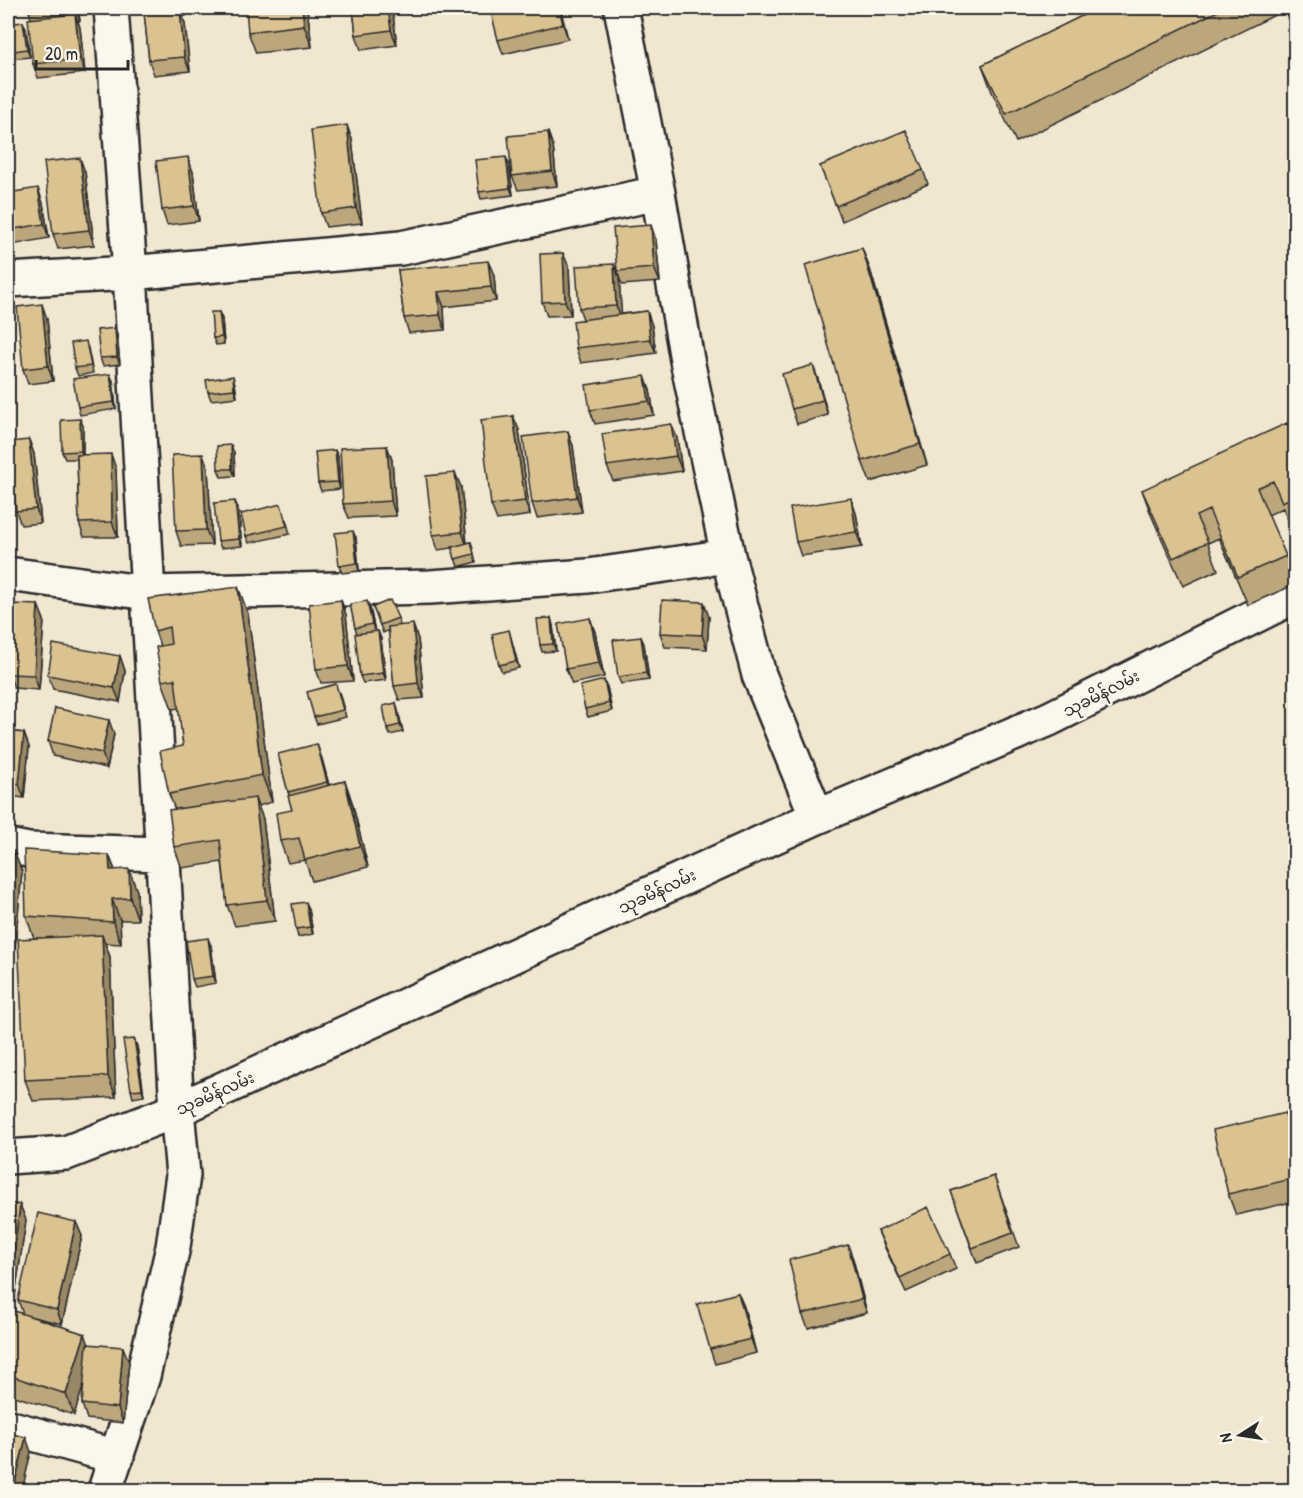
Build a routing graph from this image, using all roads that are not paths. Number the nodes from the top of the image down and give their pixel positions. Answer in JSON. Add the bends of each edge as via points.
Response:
{"nodes":[{"id":1,"x":111,"y":8,"type":"edge"},
{"id":2,"x":621,"y":8,"type":"edge"},
{"id":3,"x":658,"y":193,"type":"junction"},
{"id":4,"x":130,"y":273,"type":"junction"},
{"id":5,"x":8,"y":280,"type":"edge"},
{"id":6,"x":728,"y":556,"type":"junction"},
{"id":7,"x":8,"y":574,"type":"edge"},
{"id":8,"x":148,"y":593,"type":"junction"},
{"id":9,"x":1296,"y":594,"type":"edge"},
{"id":10,"x":817,"y":817,"type":"junction"},
{"id":11,"x":8,"y":846,"type":"edge"},
{"id":12,"x":163,"y":854,"type":"junction"},
{"id":13,"x":177,"y":1110,"type":"junction"},
{"id":14,"x":8,"y":1157,"type":"edge"},
{"id":15,"x":8,"y":1427,"type":"edge"},
{"id":16,"x":117,"y":1457,"type":"junction"},
{"id":17,"x":105,"y":1491,"type":"edge"}],
"edges":[{"from":1,"to":4,"type":"street"},
{"from":2,"to":3,"type":"street"},
{"from":3,"to":4,"type":"street","via":[[401,248]]},
{"from":3,"to":6,"type":"street","via":[[687,360]]},
{"from":4,"to":5,"type":"street"},
{"from":4,"to":8,"type":"street"},
{"from":6,"to":8,"type":"street","via":[[588,576],[430,587]]},
{"from":6,"to":10,"type":"street","via":[[759,675]]},
{"from":7,"to":8,"type":"street"},
{"from":8,"to":12,"type":"street"},
{"from":9,"to":10,"type":"street","name":"သုခမိန်လမ်း","via":[[1049,719]]},
{"from":10,"to":13,"type":"street","name":"သုခမိန်လမ်း"},
{"from":11,"to":12,"type":"street"},
{"from":12,"to":13,"type":"street"},
{"from":13,"to":14,"type":"street","name":"သုခမိန်လမ်း","via":[[66,1153]]},
{"from":13,"to":16,"type":"street","via":[[183,1175],[173,1247],[143,1376]]},
{"from":15,"to":16,"type":"street"},
{"from":16,"to":17,"type":"street"}]}
